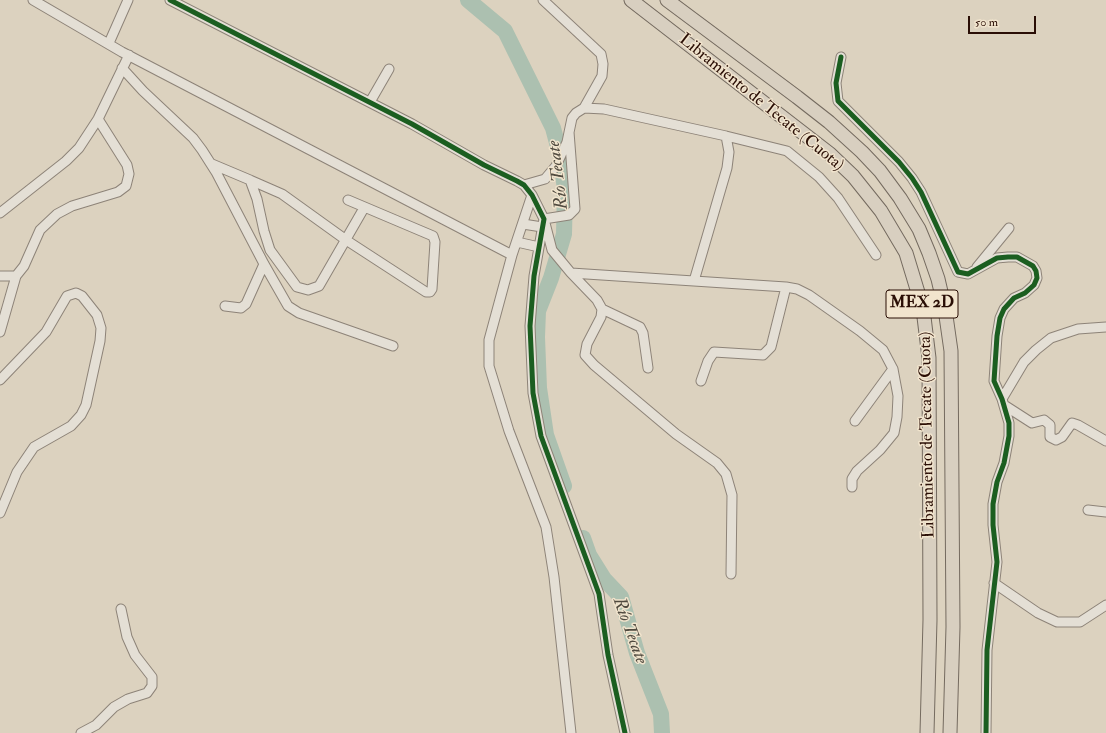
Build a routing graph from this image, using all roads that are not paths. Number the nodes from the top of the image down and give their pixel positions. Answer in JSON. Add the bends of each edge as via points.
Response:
{"nodes":[{"id":1,"x":33,"y":0,"type":"edge"},
{"id":2,"x":128,"y":0,"type":"edge"},
{"id":3,"x":170,"y":0,"type":"edge"},
{"id":4,"x":543,"y":0,"type":"edge"},
{"id":5,"x":631,"y":0,"type":"edge"},
{"id":6,"x":667,"y":0,"type":"edge"},
{"id":7,"x":109,"y":43,"type":"junction"},
{"id":8,"x":129,"y":55,"type":"junction"},
{"id":9,"x":841,"y":57,"type":"dead end"},
{"id":10,"x":122,"y":68,"type":"junction"},
{"id":11,"x":389,"y":69,"type":"dead end"},
{"id":12,"x":370,"y":102,"type":"junction"},
{"id":13,"x":584,"y":108,"type":"junction"},
{"id":14,"x":98,"y":119,"type":"junction"},
{"id":15,"x":568,"y":132,"type":"junction"},
{"id":16,"x":726,"y":136,"type":"junction"},
{"id":17,"x":212,"y":164,"type":"junction"},
{"id":18,"x":250,"y":180,"type":"junction"},
{"id":19,"x":524,"y":186,"type":"junction"},
{"id":20,"x":532,"y":195,"type":"junction"},
{"id":21,"x":348,"y":200,"type":"dead end"},
{"id":22,"x":364,"y":208,"type":"junction"},
{"id":23,"x":0,"y":213,"type":"edge"},
{"id":24,"x":543,"y":223,"type":"junction"},
{"id":25,"x":523,"y":224,"type":"junction"},
{"id":26,"x":1009,"y":228,"type":"dead end"},
{"id":27,"x":346,"y":240,"type":"junction"},
{"id":28,"x":517,"y":242,"type":"junction"},
{"id":29,"x":539,"y":247,"type":"junction"},
{"id":30,"x":512,"y":255,"type":"junction"},
{"id":31,"x":876,"y":255,"type":"dead end"},
{"id":32,"x":264,"y":264,"type":"junction"},
{"id":33,"x":568,"y":270,"type":"junction"},
{"id":34,"x":973,"y":271,"type":"junction"},
{"id":35,"x":0,"y":276,"type":"edge"},
{"id":36,"x":16,"y":276,"type":"junction"},
{"id":37,"x":694,"y":281,"type":"junction"},
{"id":38,"x":786,"y":287,"type":"junction"},
{"id":39,"x":225,"y":306,"type":"dead end"},
{"id":40,"x":602,"y":309,"type":"junction"},
{"id":41,"x":1106,"y":327,"type":"edge"},
{"id":42,"x":0,"y":332,"type":"edge"},
{"id":43,"x":393,"y":346,"type":"dead end"},
{"id":44,"x":648,"y":368,"type":"dead end"},
{"id":45,"x":893,"y":369,"type":"junction"},
{"id":46,"x":0,"y":380,"type":"edge"},
{"id":47,"x":701,"y":381,"type":"dead end"},
{"id":48,"x":1003,"y":402,"type":"junction"},
{"id":49,"x":855,"y":420,"type":"dead end"},
{"id":50,"x":1106,"y":441,"type":"edge"},
{"id":51,"x":852,"y":487,"type":"dead end"},
{"id":52,"x":1088,"y":510,"type":"dead end"},
{"id":53,"x":1106,"y":512,"type":"edge"},
{"id":54,"x":0,"y":513,"type":"edge"},
{"id":55,"x":731,"y":574,"type":"dead end"},
{"id":56,"x":994,"y":583,"type":"junction"},
{"id":57,"x":1106,"y":605,"type":"edge"},
{"id":58,"x":121,"y":609,"type":"dead end"},
{"id":59,"x":80,"y":733,"type":"edge"},
{"id":60,"x":571,"y":733,"type":"edge"},
{"id":61,"x":625,"y":733,"type":"edge"},
{"id":62,"x":927,"y":733,"type":"edge"},
{"id":63,"x":950,"y":733,"type":"edge"},
{"id":64,"x":986,"y":733,"type":"edge"}],
"edges":[{"from":1,"to":7,"type":"street"},
{"from":2,"to":7,"type":"street"},
{"from":3,"to":12,"type":"street"},
{"from":4,"to":13,"type":"street","via":[[601,54],[602,76]]},
{"from":5,"to":62,"type":"highway","name":"Libramiento de Tecate (Cuota)","number":"MEX 2D","via":[[830,154],[853,176],[881,211],[906,253],[923,309],[930,358],[930,620]]},
{"from":6,"to":63,"type":"highway","name":"Libramiento de Tecate (Cuota)","number":"MEX 2D","via":[[797,97],[862,152],[900,198],[919,229],[929,253],[946,309],[951,351],[953,627]]},
{"from":7,"to":8,"type":"street"},
{"from":8,"to":10,"type":"street"},
{"from":8,"to":30,"type":"street"},
{"from":9,"to":34,"type":"street","via":[[836,83],[838,101],[894,156],[912,178],[958,272],[968,274]]},
{"from":10,"to":14,"type":"street"},
{"from":10,"to":17,"type":"street","via":[[193,138]]},
{"from":11,"to":12,"type":"street"},
{"from":12,"to":19,"type":"street"},
{"from":13,"to":15,"type":"street","via":[[572,118]]},
{"from":13,"to":16,"type":"street","via":[[604,109]]},
{"from":14,"to":23,"type":"street","via":[[89,135],[66,161]]},
{"from":14,"to":36,"type":"street","via":[[127,165],[129,174],[126,186],[118,192],[72,206],[56,214],[40,230],[24,266]]},
{"from":15,"to":19,"type":"street","via":[[561,158],[550,175],[539,182]]},
{"from":15,"to":24,"type":"street","via":[[574,212]]},
{"from":16,"to":31,"type":"street","via":[[787,151],[838,198]]},
{"from":16,"to":37,"type":"street","via":[[729,152],[727,168]]},
{"from":17,"to":18,"type":"street"},
{"from":17,"to":32,"type":"street"},
{"from":18,"to":27,"type":"street","via":[[282,194]]},
{"from":18,"to":27,"type":"street","via":[[270,250],[298,287],[308,290],[319,286]]},
{"from":19,"to":20,"type":"street"},
{"from":20,"to":24,"type":"street"},
{"from":20,"to":25,"type":"street"},
{"from":21,"to":22,"type":"street"},
{"from":22,"to":27,"type":"street"},
{"from":22,"to":27,"type":"street","via":[[433,236],[435,242],[432,289],[426,292]]},
{"from":24,"to":25,"type":"street"},
{"from":24,"to":29,"type":"street"},
{"from":24,"to":33,"type":"street","via":[[552,250]]},
{"from":25,"to":28,"type":"street"},
{"from":26,"to":34,"type":"street"},
{"from":28,"to":29,"type":"street"},
{"from":28,"to":30,"type":"street"},
{"from":29,"to":61,"type":"street","via":[[530,326],[533,393],[540,429],[599,594],[608,655]]},
{"from":30,"to":60,"type":"street","via":[[488,340],[489,366],[509,431],[546,527]]},
{"from":32,"to":39,"type":"street","via":[[246,304],[241,308]]},
{"from":32,"to":43,"type":"street","via":[[284,301],[292,310]]},
{"from":33,"to":37,"type":"street"},
{"from":33,"to":40,"type":"street","via":[[597,300]]},
{"from":34,"to":48,"type":"street","via":[[997,258],[1017,257],[1033,266],[1036,271],[1034,286],[1014,298],[1000,318],[994,381]]},
{"from":35,"to":36,"type":"street"},
{"from":36,"to":42,"type":"street"},
{"from":37,"to":38,"type":"street"},
{"from":38,"to":45,"type":"street","via":[[809,295],[860,331],[882,350]]},
{"from":38,"to":47,"type":"street","via":[[771,347],[763,355],[714,352]]},
{"from":40,"to":44,"type":"street","via":[[640,327]]},
{"from":40,"to":55,"type":"street","via":[[602,317],[586,344],[585,355],[676,434],[717,463],[726,474],[732,495]]},
{"from":41,"to":48,"type":"street","via":[[1078,330],[1051,338],[1024,362]]},
{"from":45,"to":49,"type":"street"},
{"from":45,"to":51,"type":"street","via":[[898,396],[898,417],[894,433],[857,471],[852,479]]},
{"from":46,"to":54,"type":"street","via":[[46,332],[67,296],[82,296],[97,315],[101,328],[86,405],[71,426],[34,447],[17,472]]},
{"from":48,"to":50,"type":"street","via":[[1032,423],[1044,420],[1050,425],[1050,437],[1056,440],[1062,437],[1072,423]]},
{"from":48,"to":56,"type":"street","via":[[1009,424],[1009,436],[993,504],[997,562]]},
{"from":52,"to":53,"type":"street"},
{"from":56,"to":57,"type":"street","via":[[1038,613],[1057,622],[1080,622]]},
{"from":56,"to":64,"type":"street","via":[[988,650]]},
{"from":58,"to":59,"type":"street","via":[[127,637],[135,655],[152,677],[152,686],[147,693],[114,707],[96,725]]}]}
